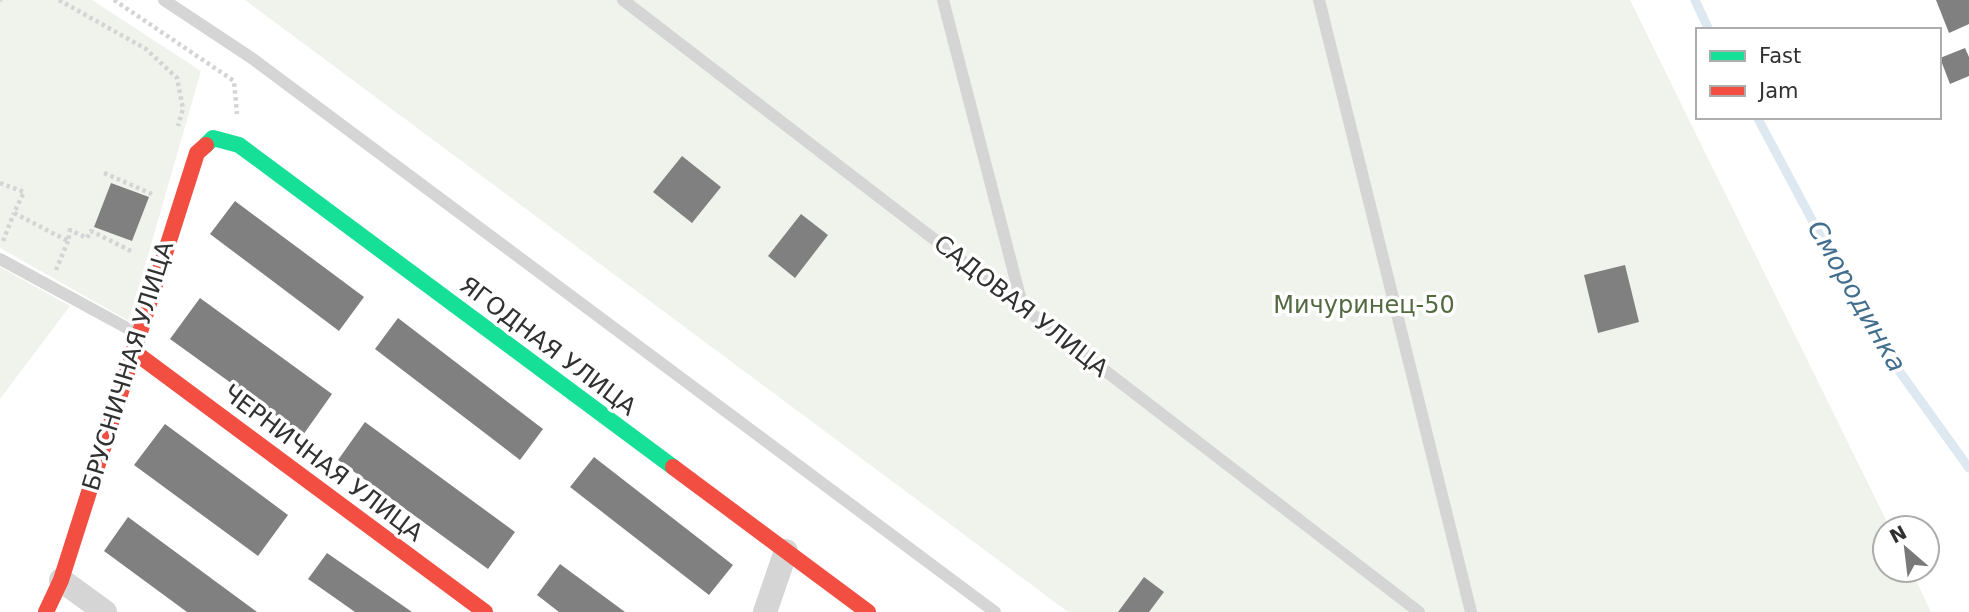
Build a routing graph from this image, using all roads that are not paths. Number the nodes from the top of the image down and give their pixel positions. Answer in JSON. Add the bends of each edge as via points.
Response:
{"nodes":[{"id":1,"x":164,"y":0,"type":"edge"},
{"id":2,"x":623,"y":0,"type":"edge"},
{"id":3,"x":943,"y":0,"type":"edge"},
{"id":4,"x":1319,"y":0,"type":"edge"},
{"id":5,"x":239,"y":145,"type":"joint"},
{"id":6,"x":0,"y":258,"type":"edge"},
{"id":7,"x":1023,"y":308,"type":"junction"},
{"id":8,"x":138,"y":334,"type":"junction"},
{"id":9,"x":133,"y":351,"type":"junction"},
{"id":10,"x":786,"y":551,"type":"junction"},
{"id":11,"x":61,"y":580,"type":"junction"},
{"id":12,"x":46,"y":612,"type":"edge"},
{"id":13,"x":105,"y":612,"type":"edge"},
{"id":14,"x":485,"y":612,"type":"edge"},
{"id":15,"x":765,"y":612,"type":"edge"},
{"id":16,"x":869,"y":612,"type":"edge"},
{"id":17,"x":995,"y":612,"type":"edge"},
{"id":18,"x":1419,"y":612,"type":"edge"},
{"id":19,"x":1471,"y":612,"type":"edge"}],
"edges":[{"from":1,"to":17,"type":"lane","via":[[253,59]]},
{"from":2,"to":7,"type":"lane","name":"САДОВАЯ УЛИЦА"},
{"from":3,"to":7,"type":"lane"},
{"from":4,"to":19,"type":"lane"},
{"from":5,"to":8,"type":"street","name":"БРУСНИЧНАЯ УЛИЦА","via":[[212,138],[197,153]]},
{"from":5,"to":10,"type":"street","name":"ЯГОДНАЯ УЛИЦА"},
{"from":6,"to":8,"type":"lane"},
{"from":7,"to":18,"type":"lane","name":"САДОВАЯ УЛИЦА"},
{"from":8,"to":9,"type":"street","name":"БРУСНИЧНАЯ УЛИЦА"},
{"from":9,"to":11,"type":"street","name":"БРУСНИЧНАЯ УЛИЦА"},
{"from":9,"to":14,"type":"street","name":"ЧЕРНИЧНАЯ УЛИЦА"},
{"from":10,"to":15,"type":"street"},
{"from":10,"to":16,"type":"street","name":"ЯГОДНАЯ УЛИЦА"},
{"from":11,"to":12,"type":"street","name":"БРУСНИЧНАЯ УЛИЦА"},
{"from":11,"to":13,"type":"street"}]}
